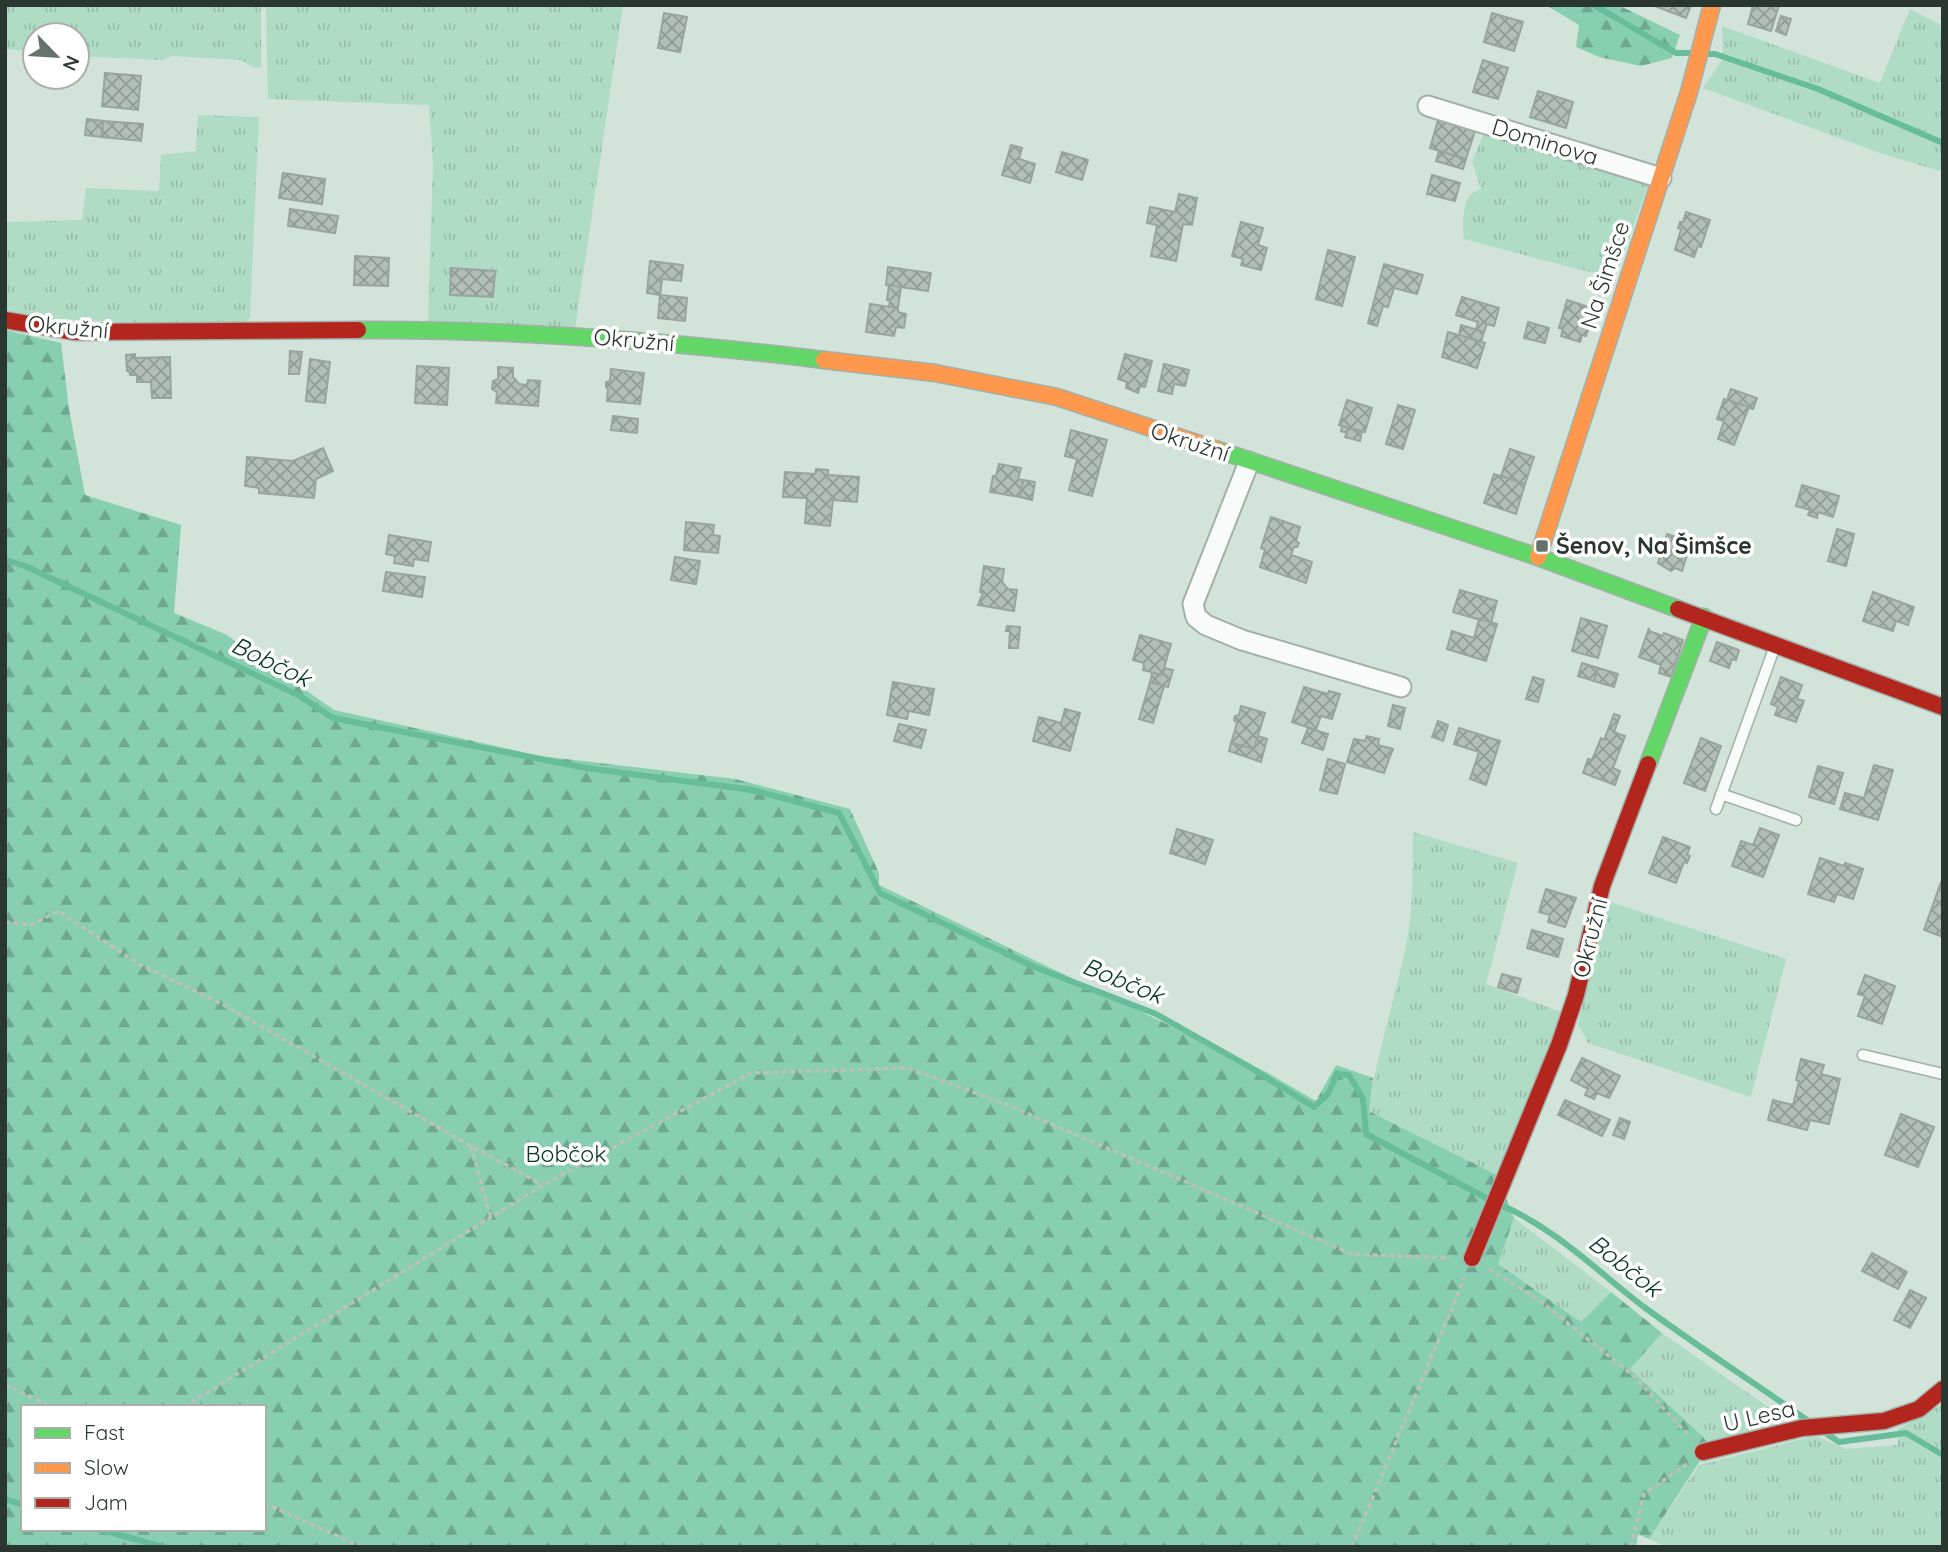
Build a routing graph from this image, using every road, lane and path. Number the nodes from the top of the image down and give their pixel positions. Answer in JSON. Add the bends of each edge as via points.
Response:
{"nodes":[{"id":1,"x":1712,"y":5,"type":"edge"},
{"id":2,"x":1428,"y":106,"type":"dead end"},
{"id":3,"x":1661,"y":178,"type":"junction"},
{"id":4,"x":5,"y":320,"type":"edge"},
{"id":5,"x":1249,"y":462,"type":"junction"},
{"id":6,"x":1538,"y":557,"type":"junction"},
{"id":7,"x":1704,"y":617,"type":"junction"},
{"id":8,"x":1775,"y":645,"type":"junction"},
{"id":9,"x":1401,"y":687,"type":"dead end"},
{"id":10,"x":1943,"y":708,"type":"edge"},
{"id":11,"x":1721,"y":794,"type":"junction"},
{"id":12,"x":1716,"y":809,"type":"dead end"},
{"id":13,"x":1796,"y":820,"type":"dead end"},
{"id":14,"x":5,"y":922,"type":"edge"},
{"id":15,"x":1863,"y":1055,"type":"dead end"},
{"id":16,"x":1943,"y":1074,"type":"edge"},
{"id":17,"x":471,"y":1146,"type":"junction"},
{"id":18,"x":543,"y":1185,"type":"junction"},
{"id":19,"x":491,"y":1218,"type":"junction"},
{"id":20,"x":1472,"y":1258,"type":"junction"},
{"id":21,"x":5,"y":1385,"type":"edge"},
{"id":22,"x":1943,"y":1389,"type":"edge"},
{"id":23,"x":48,"y":1405,"type":"edge"},
{"id":24,"x":187,"y":1405,"type":"edge"},
{"id":25,"x":1703,"y":1452,"type":"junction"},
{"id":26,"x":266,"y":1504,"type":"edge"},
{"id":27,"x":362,"y":1547,"type":"edge"},
{"id":28,"x":1352,"y":1547,"type":"edge"},
{"id":29,"x":1631,"y":1547,"type":"edge"}],
"edges":[{"from":1,"to":3,"type":"street","name":"Na Šimšce"},
{"from":2,"to":3,"type":"street","name":"Dominova"},
{"from":3,"to":6,"type":"street","name":"Na Šimšce"},
{"from":4,"to":5,"type":"street","name":"Okružní","via":[[75,331],[579,335],[733,349],[935,373],[1057,397]]},
{"from":5,"to":6,"type":"street","name":"Okružní"},
{"from":5,"to":9,"type":"street","name":"Okružní","via":[[1194,604],[1196,617],[1242,640]]},
{"from":6,"to":7,"type":"street","name":"Okružní"},
{"from":7,"to":8,"type":"street","name":"Okružní"},
{"from":7,"to":20,"type":"street","name":"Okružní","via":[[1602,886],[1559,1045]]},
{"from":8,"to":10,"type":"street","name":"Okružní"},
{"from":8,"to":11,"type":"lane"},
{"from":11,"to":12,"type":"lane"},
{"from":11,"to":13,"type":"lane"},
{"from":14,"to":17,"type":"path","via":[[31,925],[58,911],[139,964],[222,1004]]},
{"from":15,"to":16,"type":"lane"},
{"from":17,"to":18,"type":"path"},
{"from":17,"to":19,"type":"path"},
{"from":18,"to":19,"type":"path"},
{"from":18,"to":20,"type":"path","via":[[751,1073],[908,1068],[1010,1106],[1352,1254]]},
{"from":19,"to":24,"type":"path"},
{"from":20,"to":25,"type":"path","via":[[1539,1300],[1635,1377]]},
{"from":20,"to":28,"type":"path"},
{"from":21,"to":23,"type":"path"},
{"from":22,"to":25,"type":"street","name":"U Lesa","via":[[1919,1409],[1884,1421],[1802,1428]]},
{"from":25,"to":29,"type":"path","name":"U Lesa","via":[[1644,1494]]},
{"from":26,"to":27,"type":"path"}]}
